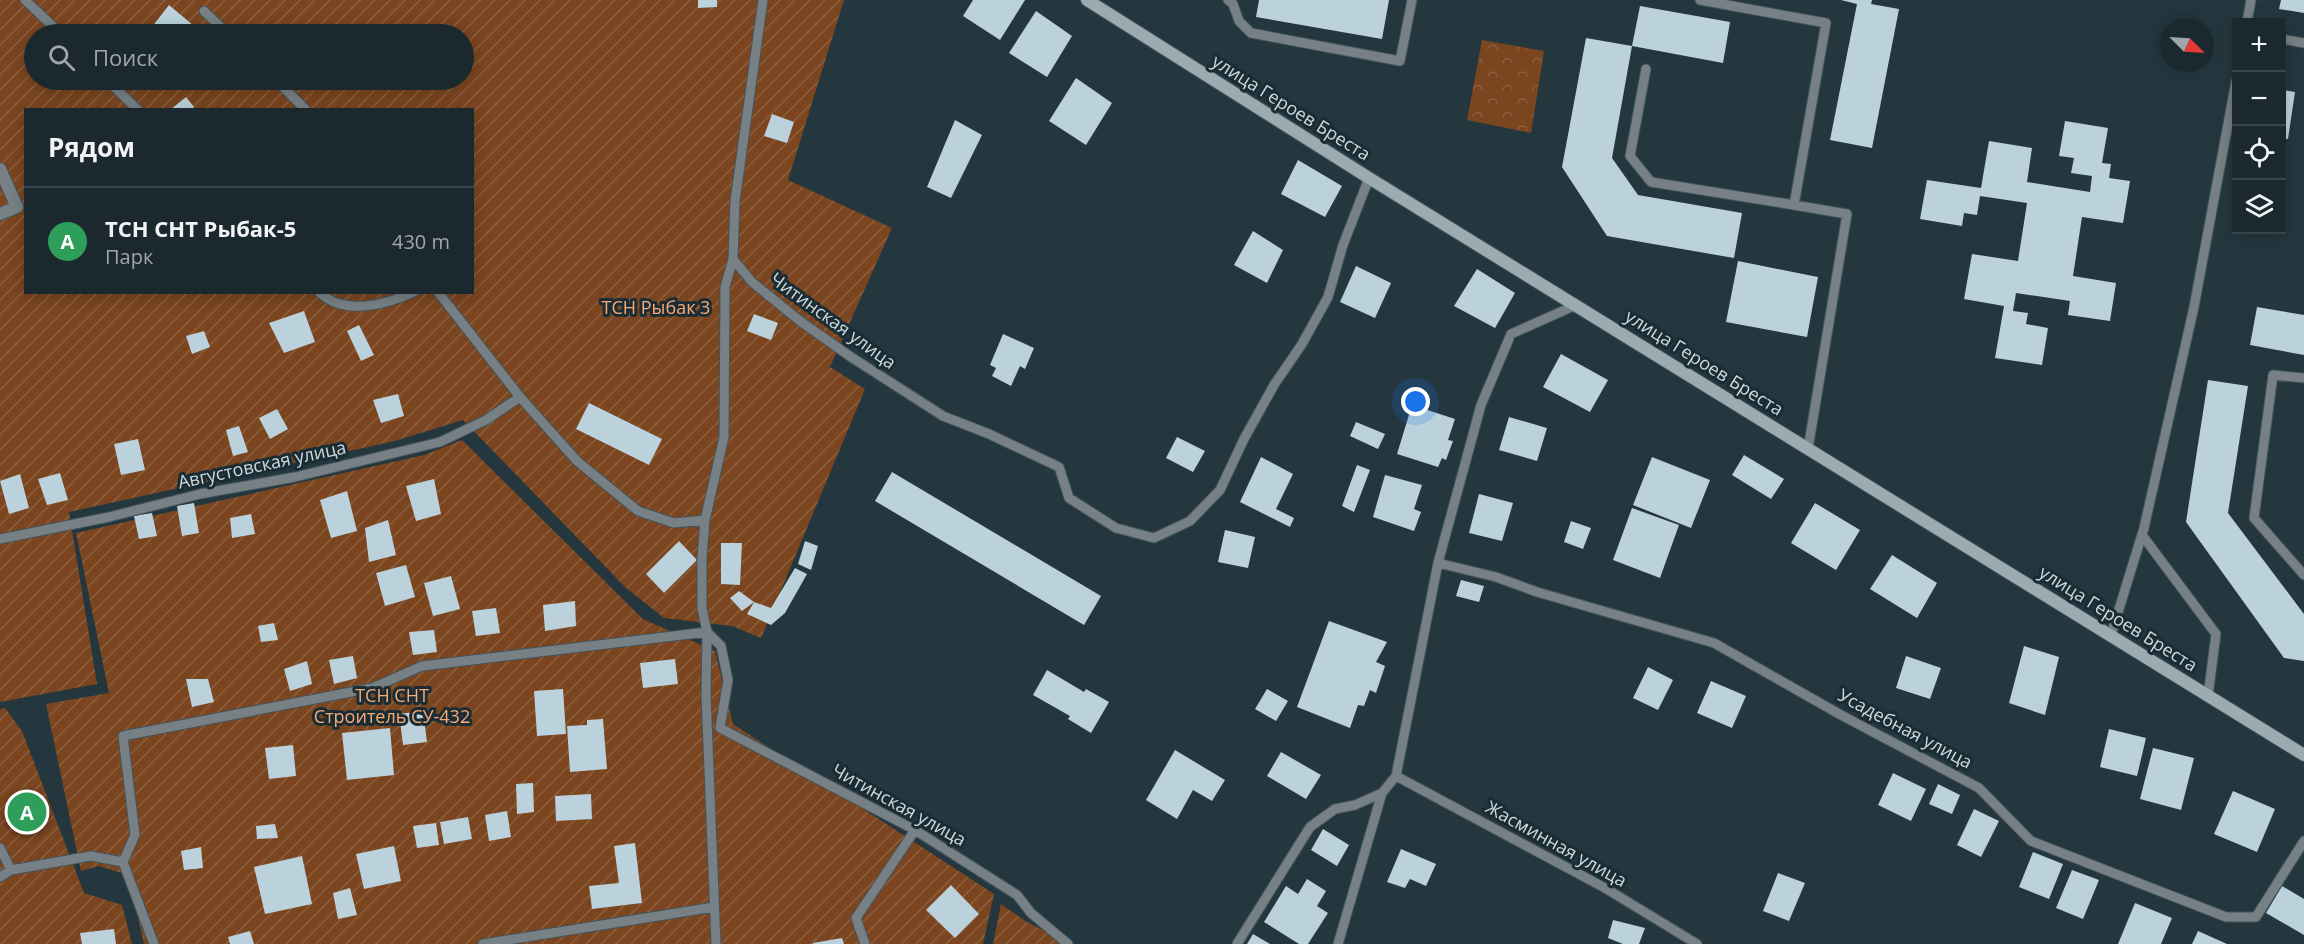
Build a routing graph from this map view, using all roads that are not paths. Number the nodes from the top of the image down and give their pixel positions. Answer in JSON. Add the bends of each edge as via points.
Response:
{"nodes":[{"id":1,"x":25,"y":0,"type":"edge"},
{"id":2,"x":763,"y":0,"type":"edge"},
{"id":3,"x":1087,"y":0,"type":"edge"},
{"id":4,"x":1228,"y":0,"type":"edge"},
{"id":5,"x":1412,"y":0,"type":"edge"},
{"id":6,"x":1700,"y":0,"type":"edge"},
{"id":7,"x":2251,"y":0,"type":"edge"},
{"id":8,"x":204,"y":11,"type":"dead end"},
{"id":9,"x":2248,"y":18,"type":"edge"},
{"id":10,"x":50,"y":24,"type":"edge"},
{"id":11,"x":218,"y":24,"type":"edge"},
{"id":12,"x":2286,"y":40,"type":"edge"},
{"id":13,"x":2304,"y":43,"type":"edge"},
{"id":14,"x":1646,"y":69,"type":"dead end"},
{"id":15,"x":117,"y":90,"type":"edge"},
{"id":16,"x":286,"y":90,"type":"edge"},
{"id":17,"x":2232,"y":103,"type":"edge"},
{"id":18,"x":136,"y":108,"type":"edge"},
{"id":19,"x":304,"y":108,"type":"edge"},
{"id":20,"x":0,"y":169,"type":"edge"},
{"id":21,"x":1369,"y":178,"type":"junction"},
{"id":22,"x":1794,"y":205,"type":"junction"},
{"id":23,"x":0,"y":214,"type":"edge"},
{"id":24,"x":734,"y":259,"type":"junction"},
{"id":25,"x":321,"y":294,"type":"edge"},
{"id":26,"x":410,"y":294,"type":"edge"},
{"id":27,"x":440,"y":294,"type":"edge"},
{"id":28,"x":1576,"y":305,"type":"junction"},
{"id":29,"x":2304,"y":378,"type":"edge"},
{"id":30,"x":520,"y":397,"type":"junction"},
{"id":31,"x":1808,"y":449,"type":"junction"},
{"id":32,"x":705,"y":520,"type":"junction"},
{"id":33,"x":2142,"y":535,"type":"junction"},
{"id":34,"x":0,"y":539,"type":"edge"},
{"id":35,"x":1438,"y":563,"type":"junction"},
{"id":36,"x":2304,"y":575,"type":"edge"},
{"id":37,"x":707,"y":632,"type":"junction"},
{"id":38,"x":2110,"y":635,"type":"junction"},
{"id":39,"x":2208,"y":696,"type":"junction"},
{"id":40,"x":2304,"y":755,"type":"edge"},
{"id":41,"x":1396,"y":776,"type":"junction"},
{"id":42,"x":1382,"y":793,"type":"junction"},
{"id":43,"x":915,"y":830,"type":"junction"},
{"id":44,"x":2304,"y":841,"type":"edge"},
{"id":45,"x":0,"y":848,"type":"edge"},
{"id":46,"x":123,"y":862,"type":"junction"},
{"id":47,"x":10,"y":870,"type":"junction"},
{"id":48,"x":0,"y":877,"type":"edge"},
{"id":49,"x":714,"y":907,"type":"junction"},
{"id":50,"x":154,"y":944,"type":"edge"},
{"id":51,"x":483,"y":944,"type":"edge"},
{"id":52,"x":716,"y":944,"type":"edge"},
{"id":53,"x":865,"y":944,"type":"edge"},
{"id":54,"x":1068,"y":944,"type":"edge"},
{"id":55,"x":1237,"y":944,"type":"edge"},
{"id":56,"x":1338,"y":944,"type":"edge"},
{"id":57,"x":1697,"y":944,"type":"edge"}],
"edges":[{"from":1,"to":10,"type":"lane"},
{"from":2,"to":24,"type":"lane","via":[[735,201]]},
{"from":3,"to":21,"type":"street","name":"улица Героев Бреста"},
{"from":4,"to":5,"type":"lane","via":[[1251,33],[1400,61]]},
{"from":6,"to":22,"type":"lane","via":[[1826,23]]},
{"from":7,"to":9,"type":"lane"},
{"from":8,"to":11,"type":"lane"},
{"from":12,"to":13,"type":"lane"},
{"from":14,"to":22,"type":"lane","via":[[1630,156],[1651,182]]},
{"from":15,"to":18,"type":"lane"},
{"from":16,"to":19,"type":"lane"},
{"from":17,"to":33,"type":"lane","via":[[2194,307]]},
{"from":20,"to":23,"type":"street","via":[[17,207]]},
{"from":21,"to":24,"type":"lane","name":"Читинская улица","via":[[1328,297],[1274,385],[1220,490],[1190,521],[1154,538],[1116,528],[1069,498],[1059,467],[943,416],[851,357],[752,282]]},
{"from":21,"to":28,"type":"street","name":"улица Героев Бреста"},
{"from":22,"to":31,"type":"lane","via":[[1847,214]]},
{"from":24,"to":32,"type":"lane","name":"Читинская улица","via":[[725,287],[724,437]]},
{"from":25,"to":26,"type":"lane","via":[[329,302],[356,308]]},
{"from":27,"to":30,"type":"lane"},
{"from":28,"to":31,"type":"street","name":"улица Героев Бреста"},
{"from":28,"to":35,"type":"lane","via":[[1511,334],[1480,405]]},
{"from":29,"to":36,"type":"lane","via":[[2273,375],[2254,518]]},
{"from":30,"to":32,"type":"lane","via":[[577,461],[639,511],[674,523]]},
{"from":30,"to":34,"type":"lane","name":"Августовская улица","via":[[486,420],[440,442]]},
{"from":31,"to":38,"type":"street","name":"улица Героев Бреста"},
{"from":32,"to":37,"type":"lane","name":"Читинская улица","via":[[702,608]]},
{"from":33,"to":38,"type":"lane"},
{"from":33,"to":39,"type":"lane","via":[[2216,634]]},
{"from":35,"to":41,"type":"lane"},
{"from":35,"to":44,"type":"lane","name":"Усадебная улица","via":[[1714,643],[1979,788],[2031,841],[2226,917],[2256,918]]},
{"from":37,"to":43,"type":"lane","name":"Читинская улица","via":[[721,646],[728,680],[720,729]]},
{"from":37,"to":46,"type":"lane","via":[[422,666],[372,687],[123,736],[135,835]]},
{"from":37,"to":49,"type":"lane"},
{"from":38,"to":39,"type":"street","name":"улица Героев Бреста"},
{"from":39,"to":40,"type":"street","name":"улица Героев Бреста"},
{"from":41,"to":42,"type":"lane"},
{"from":41,"to":57,"type":"lane","name":"Жасминная улица","via":[[1594,883]]},
{"from":42,"to":55,"type":"lane","via":[[1335,809],[1310,826]]},
{"from":42,"to":56,"type":"lane"},
{"from":43,"to":53,"type":"lane","via":[[856,918]]},
{"from":43,"to":54,"type":"lane","name":"Читинская улица","via":[[1017,895],[1031,913]]},
{"from":45,"to":47,"type":"lane"},
{"from":46,"to":47,"type":"lane","via":[[91,856]]},
{"from":46,"to":50,"type":"lane"},
{"from":47,"to":48,"type":"lane"},
{"from":49,"to":51,"type":"lane"},
{"from":49,"to":52,"type":"lane"}]}
